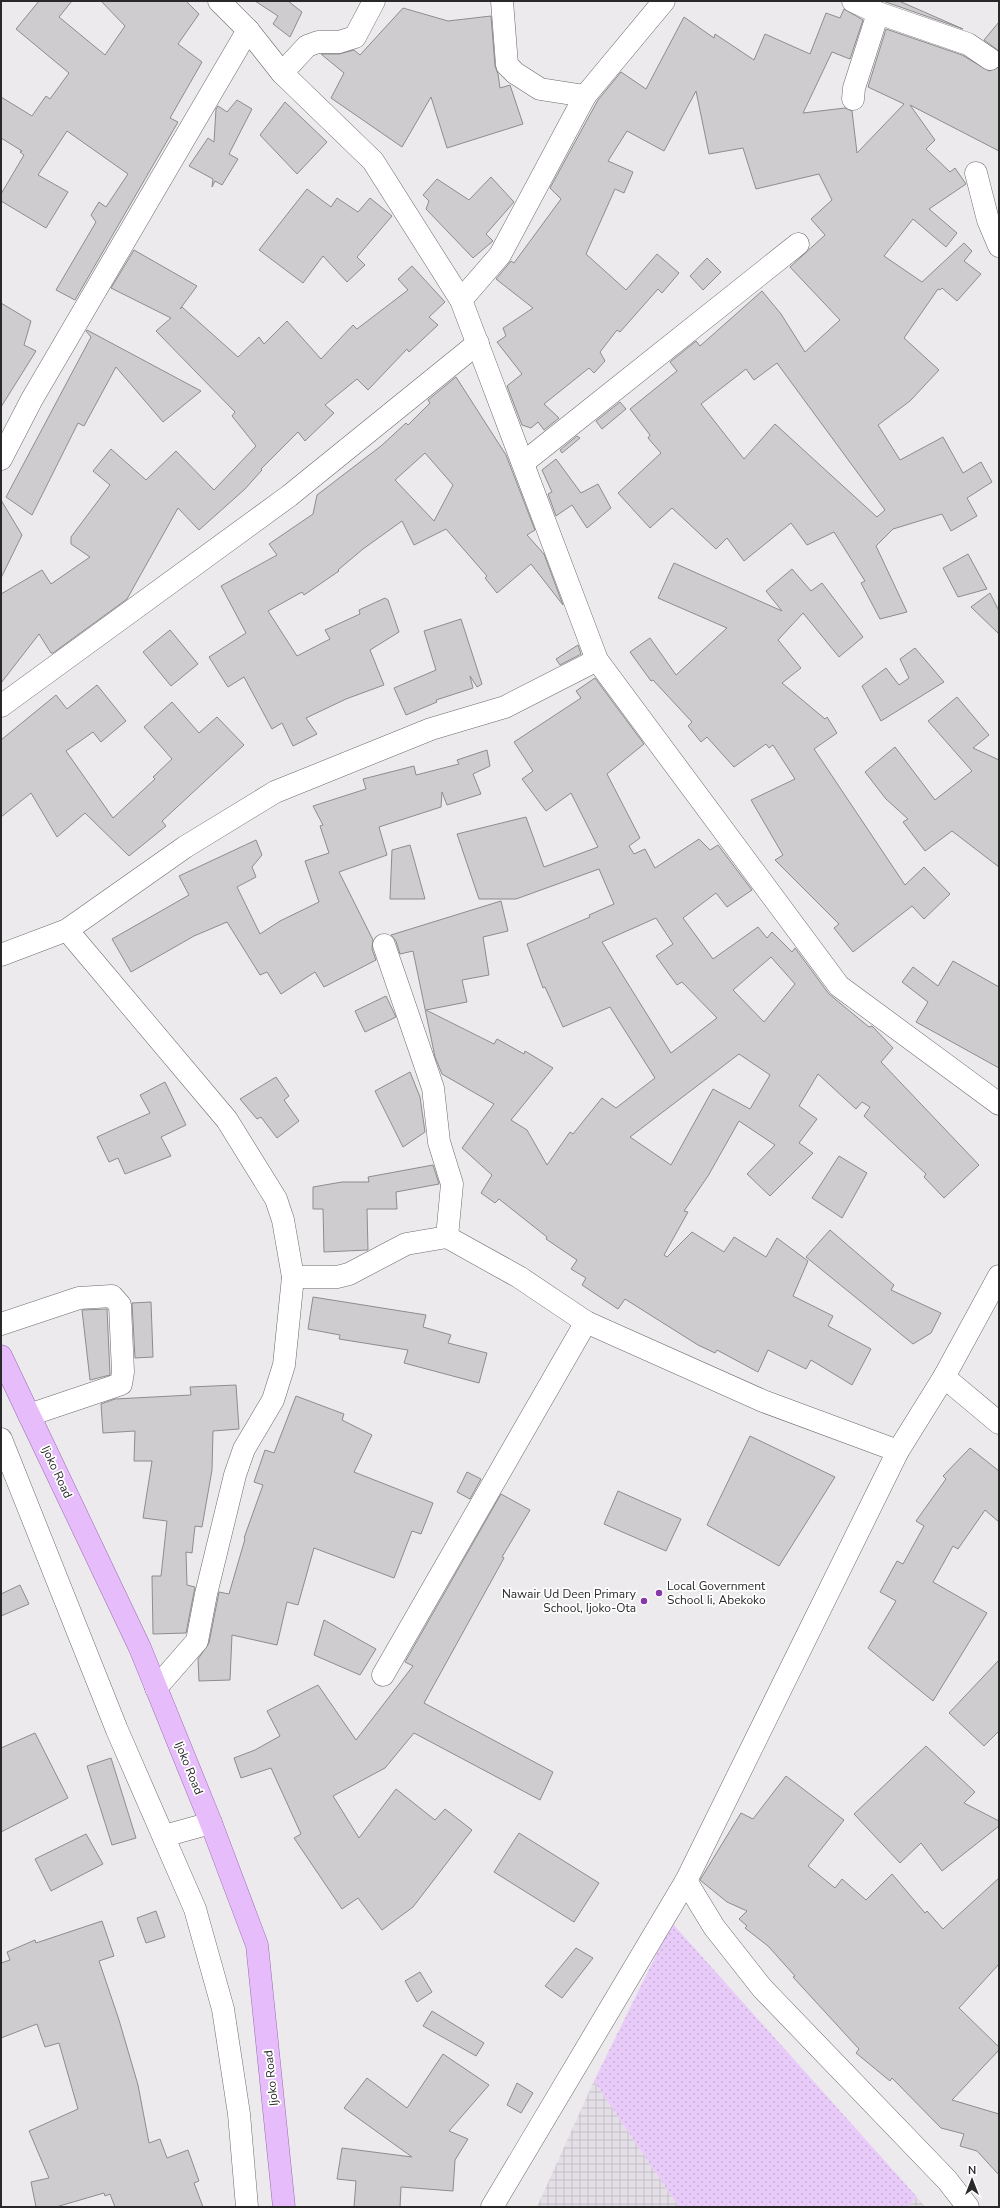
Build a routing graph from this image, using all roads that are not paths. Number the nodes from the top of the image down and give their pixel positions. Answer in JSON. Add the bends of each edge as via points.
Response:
{"nodes":[{"id":1,"x":219,"y":1,"type":"edge"},
{"id":2,"x":374,"y":1,"type":"edge"},
{"id":3,"x":502,"y":1,"type":"edge"},
{"id":4,"x":664,"y":1,"type":"edge"},
{"id":5,"x":853,"y":1,"type":"edge"},
{"id":6,"x":878,"y":13,"type":"junction"},
{"id":7,"x":248,"y":30,"type":"junction"},
{"id":8,"x":990,"y":59,"type":"dead end"},
{"id":9,"x":282,"y":73,"type":"junction"},
{"id":10,"x":585,"y":96,"type":"junction"},
{"id":11,"x":853,"y":99,"type":"dead end"},
{"id":12,"x":976,"y":173,"type":"dead end"},
{"id":13,"x":798,"y":244,"type":"dead end"},
{"id":14,"x":999,"y":246,"type":"edge"},
{"id":15,"x":462,"y":300,"type":"junction"},
{"id":16,"x":478,"y":344,"type":"junction"},
{"id":17,"x":1,"y":458,"type":"edge"},
{"id":18,"x":523,"y":464,"type":"junction"},
{"id":19,"x":597,"y":660,"type":"junction"},
{"id":20,"x":1,"y":706,"type":"edge"},
{"id":21,"x":67,"y":930,"type":"junction"},
{"id":22,"x":384,"y":945,"type":"dead end"},
{"id":23,"x":1,"y":955,"type":"edge"},
{"id":24,"x":999,"y":1104,"type":"edge"},
{"id":25,"x":447,"y":1238,"type":"junction"},
{"id":26,"x":999,"y":1276,"type":"edge"},
{"id":27,"x":292,"y":1278,"type":"junction"},
{"id":28,"x":586,"y":1322,"type":"junction"},
{"id":29,"x":1,"y":1324,"type":"edge"},
{"id":30,"x":1,"y":1356,"type":"edge"},
{"id":31,"x":944,"y":1377,"type":"junction"},
{"id":32,"x":29,"y":1415,"type":"junction"},
{"id":33,"x":999,"y":1423,"type":"edge"},
{"id":34,"x":1,"y":1439,"type":"edge"},
{"id":35,"x":898,"y":1451,"type":"junction"},
{"id":36,"x":383,"y":1675,"type":"dead end"},
{"id":37,"x":156,"y":1688,"type":"junction"},
{"id":38,"x":211,"y":1823,"type":"junction"},
{"id":39,"x":164,"y":1836,"type":"junction"},
{"id":40,"x":686,"y":1881,"type":"junction"},
{"id":41,"x":247,"y":2207,"type":"edge"},
{"id":42,"x":284,"y":2207,"type":"edge"},
{"id":43,"x":492,"y":2207,"type":"edge"},
{"id":44,"x":968,"y":2207,"type":"edge"}],
"edges":[{"from":1,"to":7,"type":"street"},
{"from":2,"to":9,"type":"street","via":[[355,37],[339,42],[318,42],[308,46]]},
{"from":3,"to":10,"type":"street","via":[[508,65],[515,73],[540,89]]},
{"from":4,"to":10,"type":"street"},
{"from":5,"to":6,"type":"street"},
{"from":6,"to":8,"type":"street","via":[[968,44]]},
{"from":6,"to":11,"type":"street","via":[[854,88]]},
{"from":7,"to":9,"type":"street"},
{"from":7,"to":17,"type":"street","via":[[32,399]]},
{"from":9,"to":15,"type":"street","via":[[373,161]]},
{"from":10,"to":15,"type":"street","via":[[500,255]]},
{"from":12,"to":14,"type":"street","via":[[988,220]]},
{"from":13,"to":18,"type":"street"},
{"from":15,"to":16,"type":"street"},
{"from":16,"to":18,"type":"street"},
{"from":16,"to":20,"type":"street","via":[[289,496]]},
{"from":18,"to":19,"type":"street"},
{"from":19,"to":21,"type":"street","via":[[505,707],[431,729],[275,792],[185,848]]},
{"from":19,"to":24,"type":"street","via":[[839,986]]},
{"from":21,"to":23,"type":"street"},
{"from":21,"to":27,"type":"street","via":[[227,1120],[276,1199],[283,1220]]},
{"from":22,"to":25,"type":"street","via":[[433,1088],[439,1142],[452,1184]]},
{"from":25,"to":27,"type":"street","via":[[406,1244],[337,1278]]},
{"from":25,"to":28,"type":"street","via":[[519,1277]]},
{"from":26,"to":31,"type":"street"},
{"from":27,"to":37,"type":"street","via":[[284,1365],[273,1400],[244,1449],[235,1475],[197,1641]]},
{"from":28,"to":35,"type":"street","via":[[763,1401]]},
{"from":28,"to":36,"type":"street"},
{"from":29,"to":32,"type":"street","via":[[79,1298],[112,1296],[120,1305],[123,1372],[121,1384]]},
{"from":30,"to":32,"type":"main road","name":"Ijoko Road"},
{"from":31,"to":33,"type":"street"},
{"from":31,"to":35,"type":"street"},
{"from":32,"to":37,"type":"main road","name":"Ijoko Road","via":[[140,1648]]},
{"from":34,"to":39,"type":"street","via":[[117,1730]]},
{"from":35,"to":40,"type":"street"},
{"from":37,"to":38,"type":"main road","name":"Ijoko Road"},
{"from":38,"to":39,"type":"street"},
{"from":38,"to":42,"type":"main road","name":"Ijoko Road","via":[[257,1944]]},
{"from":39,"to":41,"type":"street","via":[[195,1909],[223,2009],[240,2114]]},
{"from":40,"to":43,"type":"street"},
{"from":40,"to":44,"type":"street","via":[[714,1927],[762,1988],[947,2180]]}]}
